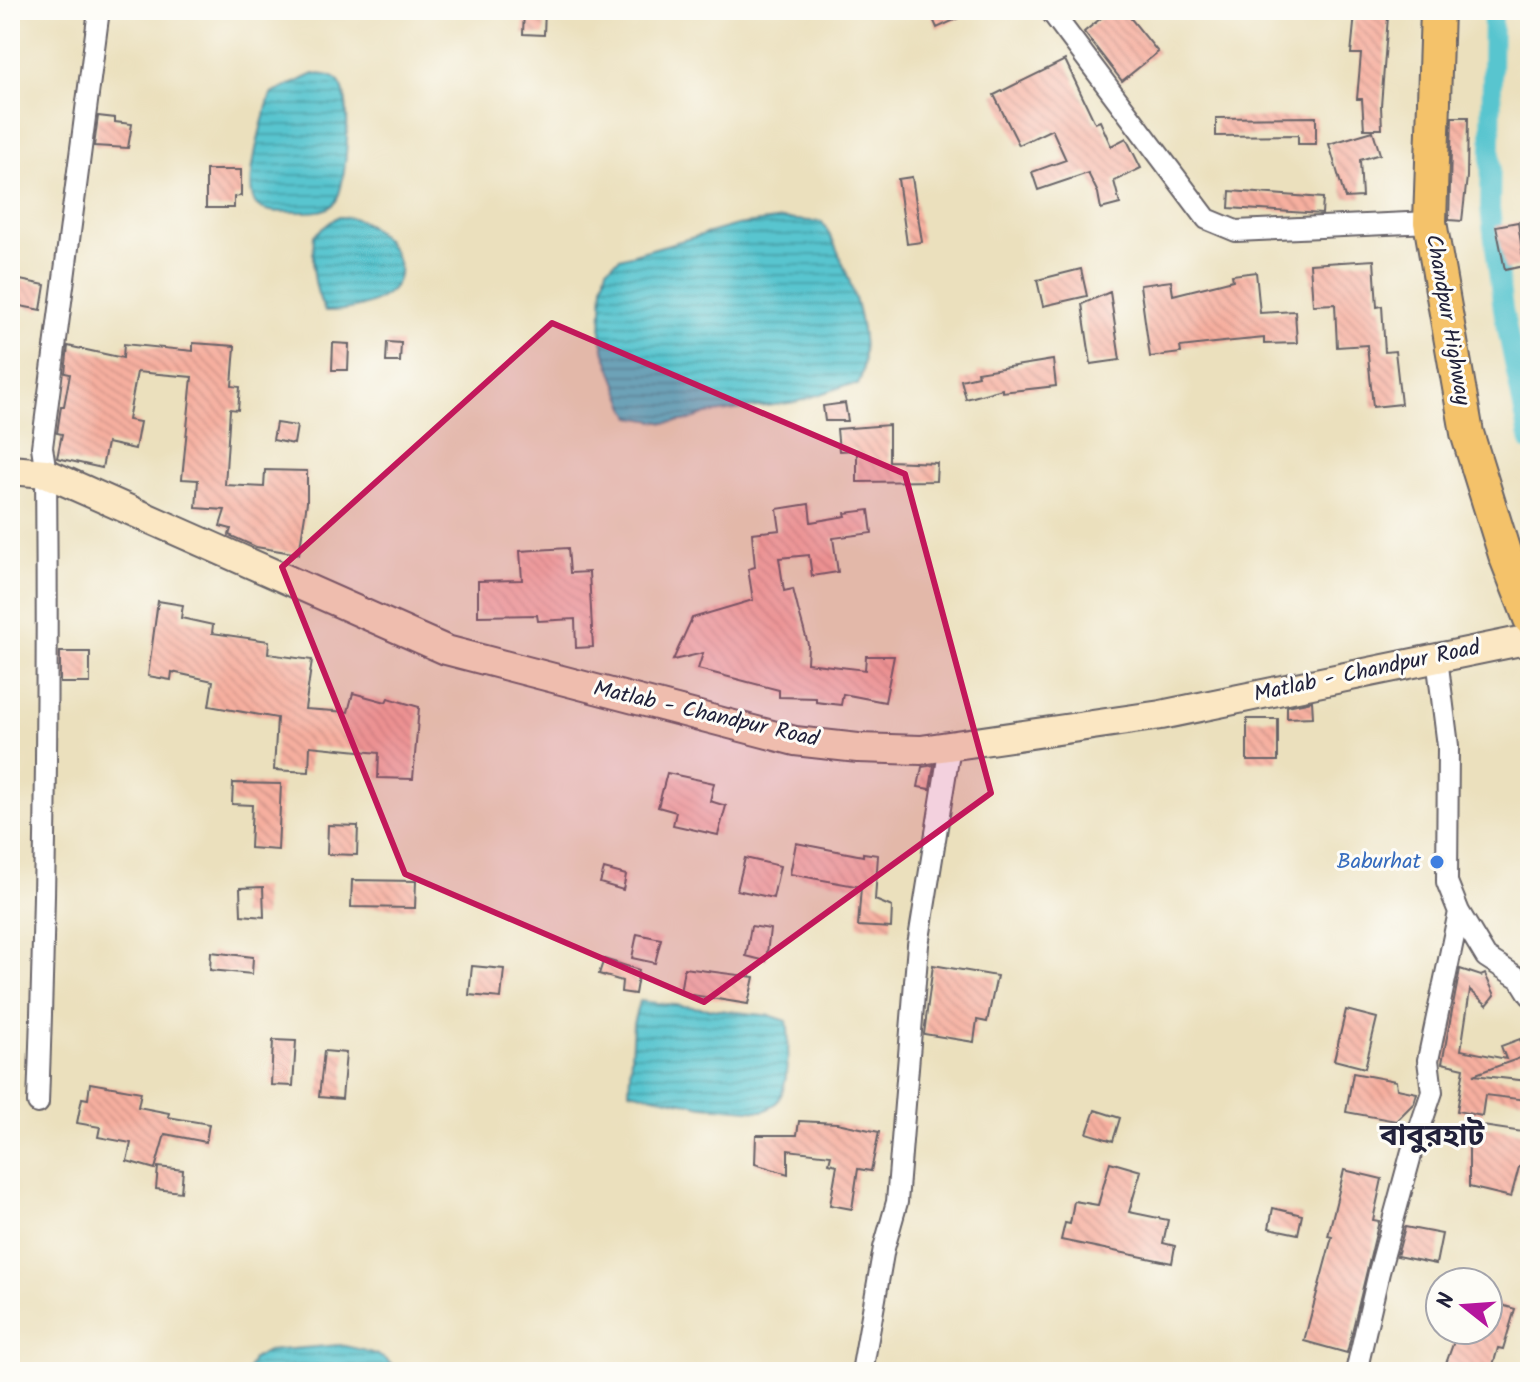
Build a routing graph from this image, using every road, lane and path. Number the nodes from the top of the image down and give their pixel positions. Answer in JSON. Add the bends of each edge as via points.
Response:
{"nodes":[{"id":1,"x":99,"y":10,"type":"edge"},
{"id":2,"x":1050,"y":10,"type":"edge"},
{"id":3,"x":1437,"y":10,"type":"edge"},
{"id":4,"x":1430,"y":222,"type":"junction"},
{"id":5,"x":10,"y":470,"type":"edge"},
{"id":6,"x":46,"y":473,"type":"junction"},
{"id":7,"x":1530,"y":619,"type":"edge"},
{"id":8,"x":1530,"y":639,"type":"edge"},
{"id":9,"x":1437,"y":658,"type":"junction"},
{"id":10,"x":950,"y":746,"type":"junction"},
{"id":11,"x":1459,"y":912,"type":"junction"},
{"id":12,"x":1530,"y":995,"type":"edge"},
{"id":13,"x":38,"y":1103,"type":"dead end"},
{"id":14,"x":862,"y":1372,"type":"edge"},
{"id":15,"x":1356,"y":1372,"type":"edge"}],
"edges":[{"from":1,"to":6,"type":"street","via":[[42,447]]},
{"from":2,"to":4,"type":"street","via":[[1207,219],[1236,231]]},
{"from":3,"to":4,"type":"main road","name":"Chandpur Highway"},
{"from":4,"to":7,"type":"main road","name":"Chandpur Highway","via":[[1467,433]]},
{"from":5,"to":6,"type":"main road","name":"Matlab - Chandpur Road"},
{"from":6,"to":10,"type":"main road","name":"Matlab - Chandpur Road","via":[[446,650],[795,741],[858,748]]},
{"from":6,"to":13,"type":"street","via":[[44,949]]},
{"from":8,"to":9,"type":"main road","name":"Matlab - Chandpur Road"},
{"from":9,"to":10,"type":"main road","name":"Matlab - Chandpur Road","via":[[1161,715]]},
{"from":9,"to":11,"type":"street","via":[[1448,746],[1447,882]]},
{"from":10,"to":14,"type":"street","via":[[918,945],[897,1202]]},
{"from":11,"to":12,"type":"street","via":[[1486,957],[1520,979]]},
{"from":11,"to":15,"type":"street","via":[[1428,1060],[1432,1092]]}]}
